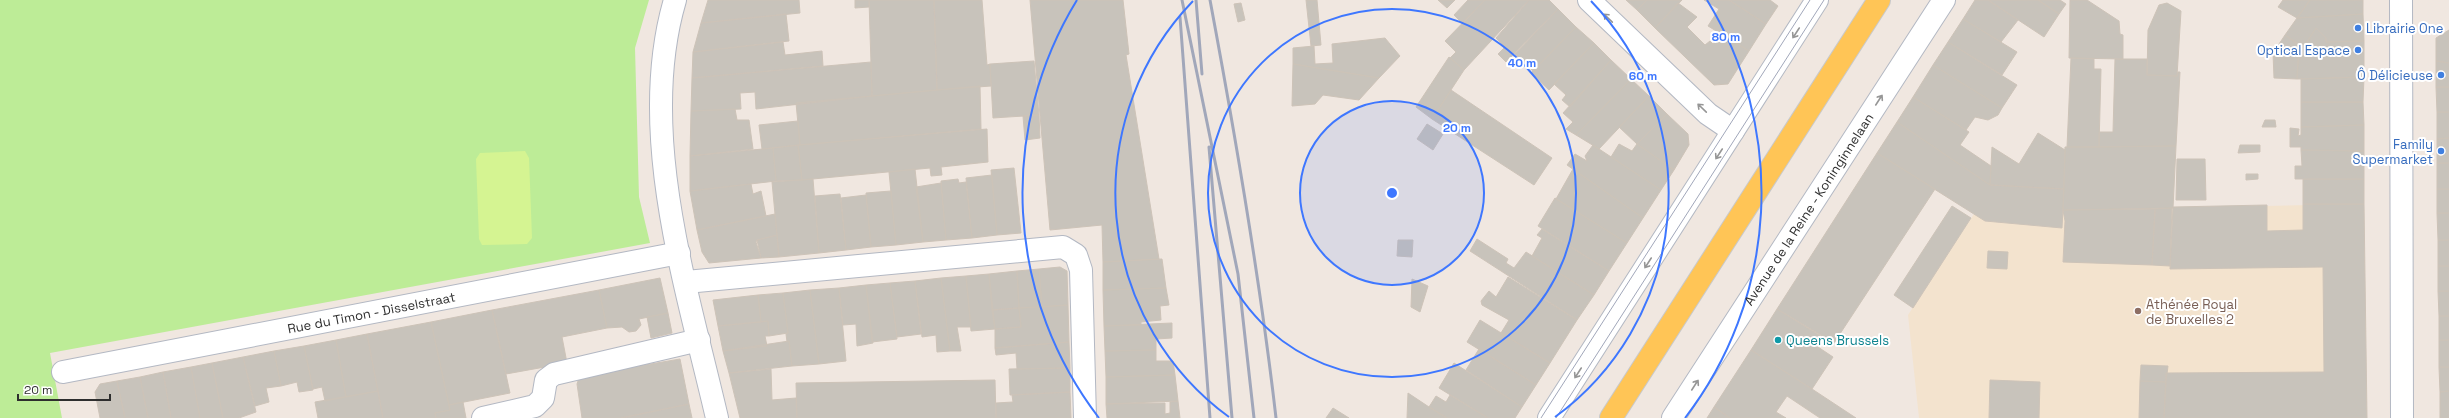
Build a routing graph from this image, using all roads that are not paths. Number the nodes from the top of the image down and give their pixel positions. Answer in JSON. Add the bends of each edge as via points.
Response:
{"nodes":[{"id":1,"x":675,"y":0,"type":"edge"},
{"id":2,"x":1590,"y":0,"type":"edge"},
{"id":3,"x":1817,"y":0,"type":"edge"},
{"id":4,"x":1879,"y":0,"type":"edge"},
{"id":5,"x":1944,"y":0,"type":"edge"},
{"id":6,"x":2401,"y":0,"type":"edge"},
{"id":7,"x":1733,"y":131,"type":"junction"},
{"id":8,"x":679,"y":252,"type":"junction"},
{"id":9,"x":686,"y":282,"type":"junction"},
{"id":10,"x":699,"y":340,"type":"junction"},
{"id":11,"x":63,"y":372,"type":"dead end"},
{"id":12,"x":484,"y":418,"type":"edge"},
{"id":13,"x":717,"y":418,"type":"edge"},
{"id":14,"x":1085,"y":418,"type":"edge"},
{"id":15,"x":1549,"y":418,"type":"edge"},
{"id":16,"x":1611,"y":418,"type":"edge"},
{"id":17,"x":1673,"y":418,"type":"edge"},
{"id":18,"x":2402,"y":418,"type":"edge"}],
"edges":[{"from":1,"to":8,"type":"street","via":[[668,24],[663,63],[663,152],[666,191]]},
{"from":7,"to":2,"type":"street","one_way":true,"via":[[1708,114]]},
{"from":3,"to":7,"type":"street","one_way":true},
{"from":4,"to":16,"type":"main road"},
{"from":17,"to":5,"type":"street","name":"Avenue de la Reine - Koninginnelaan","one_way":true},
{"from":6,"to":18,"type":"street"},
{"from":7,"to":15,"type":"street","one_way":true},
{"from":8,"to":9,"type":"street"},
{"from":8,"to":11,"type":"street","name":"Rue du Timon - Disselstraat"},
{"from":9,"to":10,"type":"street"},
{"from":9,"to":14,"type":"street","via":[[1063,247],[1076,255],[1082,270]]},
{"from":10,"to":12,"type":"street","via":[[554,374],[546,380],[543,398],[535,406]]},
{"from":10,"to":13,"type":"street"}]}
